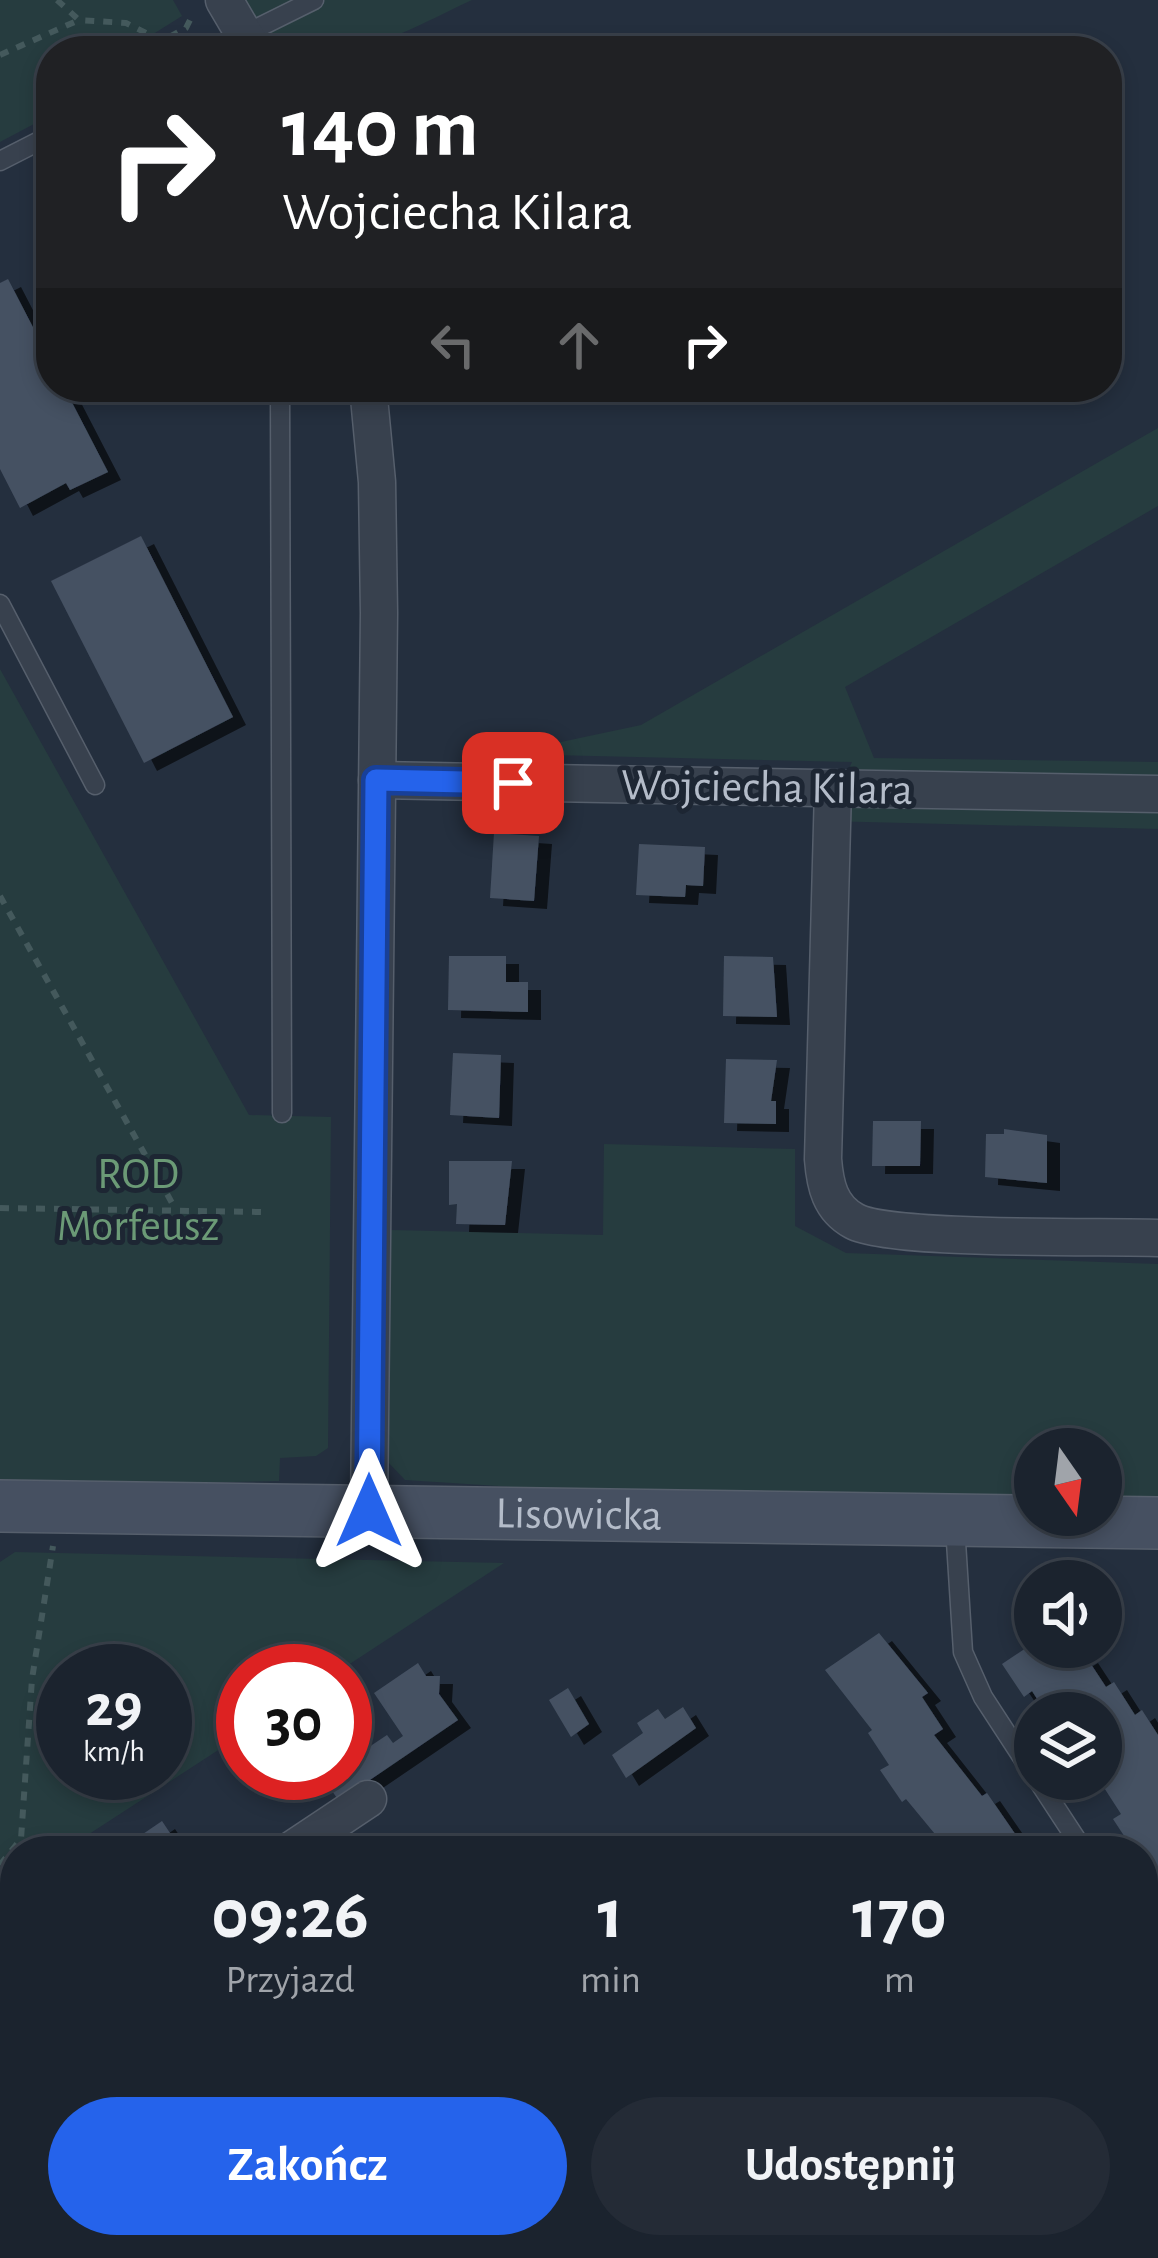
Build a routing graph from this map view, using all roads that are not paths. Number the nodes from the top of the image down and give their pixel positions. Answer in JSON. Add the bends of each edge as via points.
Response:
{"nodes":[{"id":1,"x":224,"y":0,"type":"edge"},
{"id":2,"x":314,"y":0,"type":"edge"},
{"id":3,"x":245,"y":36,"type":"edge"},
{"id":4,"x":258,"y":36,"type":"edge"},
{"id":5,"x":36,"y":143,"type":"edge"},
{"id":6,"x":0,"y":161,"type":"edge"},
{"id":7,"x":280,"y":402,"type":"edge"},
{"id":8,"x":369,"y":402,"type":"edge"},
{"id":9,"x":0,"y":604,"type":"edge"},
{"id":10,"x":376,"y":780,"type":"junction"},
{"id":11,"x":95,"y":785,"type":"dead end"},
{"id":12,"x":833,"y":790,"type":"junction"},
{"id":13,"x":1158,"y":794,"type":"edge"},
{"id":14,"x":282,"y":1113,"type":"dead end"},
{"id":15,"x":1158,"y":1238,"type":"edge"},
{"id":16,"x":0,"y":1506,"type":"edge"},
{"id":17,"x":369,"y":1511,"type":"junction"},
{"id":18,"x":955,"y":1521,"type":"junction"},
{"id":19,"x":1158,"y":1522,"type":"edge"},
{"id":20,"x":1014,"y":1744,"type":"edge"},
{"id":21,"x":366,"y":1800,"type":"edge"},
{"id":22,"x":1050,"y":1800,"type":"edge"},
{"id":23,"x":312,"y":1836,"type":"edge"},
{"id":24,"x":1074,"y":1836,"type":"edge"}],
"edges":[{"from":1,"to":3,"type":"street"},
{"from":2,"to":4,"type":"lane"},
{"from":5,"to":6,"type":"lane"},
{"from":7,"to":14,"type":"lane"},
{"from":8,"to":10,"type":"street","via":[[377,482]]},
{"from":9,"to":11,"type":"lane"},
{"from":10,"to":12,"type":"street","name":"Wojciecha Kilara"},
{"from":10,"to":17,"type":"street"},
{"from":12,"to":13,"type":"street","name":"Wojciecha Kilara"},
{"from":12,"to":15,"type":"street","via":[[823,1159],[838,1209],[881,1230]]},
{"from":16,"to":17,"type":"main road","name":"Lisowicka"},
{"from":17,"to":18,"type":"main road","name":"Lisowicka"},
{"from":18,"to":19,"type":"main road","name":"Lisowicka"},
{"from":18,"to":20,"type":"lane","via":[[963,1652]]},
{"from":21,"to":23,"type":"street"},
{"from":22,"to":24,"type":"lane"}]}
